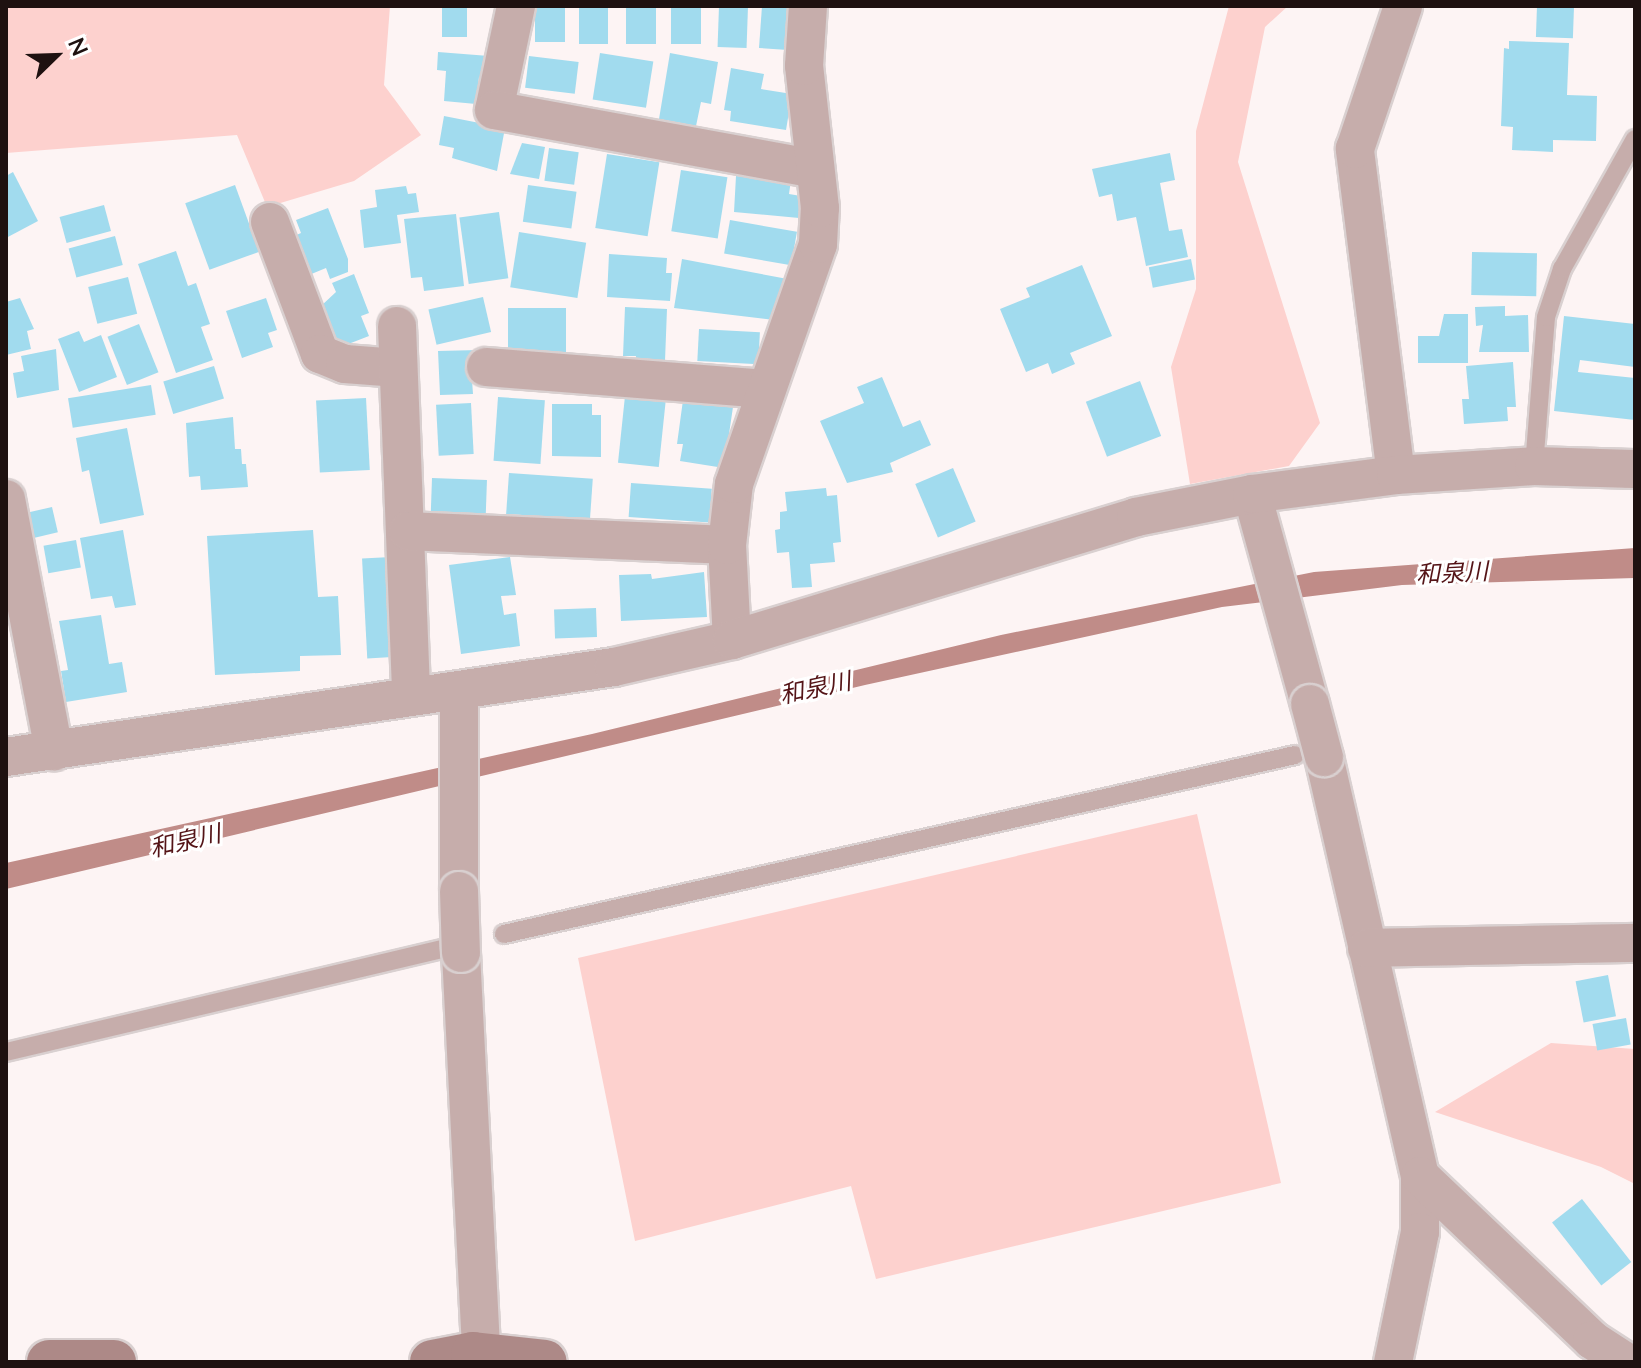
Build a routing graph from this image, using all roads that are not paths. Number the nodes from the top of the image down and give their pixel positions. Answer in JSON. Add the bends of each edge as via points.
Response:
{"nodes":[{"id":1,"x":516,"y":6,"type":"edge"},
{"id":2,"x":808,"y":6,"type":"edge"},
{"id":3,"x":1403,"y":6,"type":"edge"},
{"id":4,"x":1635,"y":139,"type":"edge"},
{"id":5,"x":811,"y":168,"type":"junction"},
{"id":6,"x":270,"y":222,"type":"dead end"},
{"id":7,"x":397,"y":326,"type":"dead end"},
{"id":8,"x":486,"y":367,"type":"dead end"},
{"id":9,"x":398,"y":368,"type":"junction"},
{"id":10,"x":766,"y":389,"type":"junction"},
{"id":11,"x":1534,"y":466,"type":"junction"},
{"id":12,"x":1635,"y":469,"type":"edge"},
{"id":13,"x":1396,"y":475,"type":"junction"},
{"id":14,"x":1252,"y":494,"type":"junction"},
{"id":15,"x":6,"y":499,"type":"edge"},
{"id":16,"x":408,"y":531,"type":"junction"},
{"id":17,"x":727,"y":545,"type":"junction"},
{"id":18,"x":732,"y":640,"type":"junction"},
{"id":19,"x":411,"y":695,"type":"junction"},
{"id":20,"x":459,"y":708,"type":"junction"},
{"id":21,"x":54,"y":751,"type":"junction"},
{"id":22,"x":1310,"y":756,"type":"junction"},
{"id":23,"x":6,"y":757,"type":"edge"},
{"id":24,"x":504,"y":934,"type":"dead end"},
{"id":25,"x":1635,"y":943,"type":"edge"},
{"id":26,"x":1367,"y":948,"type":"junction"},
{"id":27,"x":453,"y":951,"type":"junction"},
{"id":28,"x":6,"y":1052,"type":"edge"},
{"id":29,"x":1420,"y":1176,"type":"junction"},
{"id":30,"x":482,"y":1358,"type":"edge"},
{"id":31,"x":432,"y":1362,"type":"edge"},
{"id":32,"x":545,"y":1362,"type":"edge"},
{"id":33,"x":1393,"y":1362,"type":"edge"},
{"id":34,"x":1626,"y":1362,"type":"edge"}],
"edges":[{"from":1,"to":5,"type":"street","via":[[494,110]]},
{"from":2,"to":5,"type":"street","via":[[804,66]]},
{"from":3,"to":13,"type":"street","via":[[1355,149]]},
{"from":4,"to":11,"type":"lane","via":[[1562,269],[1546,317]]},
{"from":5,"to":10,"type":"street","via":[[820,208],[818,244]]},
{"from":6,"to":9,"type":"street","via":[[320,354],[345,364]]},
{"from":7,"to":9,"type":"street"},
{"from":8,"to":10,"type":"street"},
{"from":9,"to":16,"type":"street"},
{"from":10,"to":17,"type":"street","via":[[734,484]]},
{"from":11,"to":12,"type":"street"},
{"from":11,"to":13,"type":"street"},
{"from":13,"to":14,"type":"street"},
{"from":14,"to":18,"type":"street","via":[[1136,517]]},
{"from":14,"to":22,"type":"street","bridge":true,"via":[[1310,704]]},
{"from":15,"to":21,"type":"street"},
{"from":16,"to":17,"type":"street"},
{"from":16,"to":19,"type":"street"},
{"from":17,"to":18,"type":"street"},
{"from":18,"to":20,"type":"street"},
{"from":19,"to":20,"type":"street"},
{"from":19,"to":21,"type":"street"},
{"from":20,"to":27,"type":"street","bridge":true,"via":[[462,817]]},
{"from":21,"to":23,"type":"street"},
{"from":22,"to":24,"type":"lane"},
{"from":22,"to":26,"type":"street"},
{"from":25,"to":26,"type":"street"},
{"from":26,"to":29,"type":"street"},
{"from":27,"to":28,"type":"lane"},
{"from":27,"to":30,"type":"street"},
{"from":29,"to":33,"type":"street","via":[[1420,1232]]},
{"from":29,"to":34,"type":"street","via":[[1592,1340]]},
{"from":30,"to":31,"type":"street"},
{"from":30,"to":32,"type":"street"}]}
